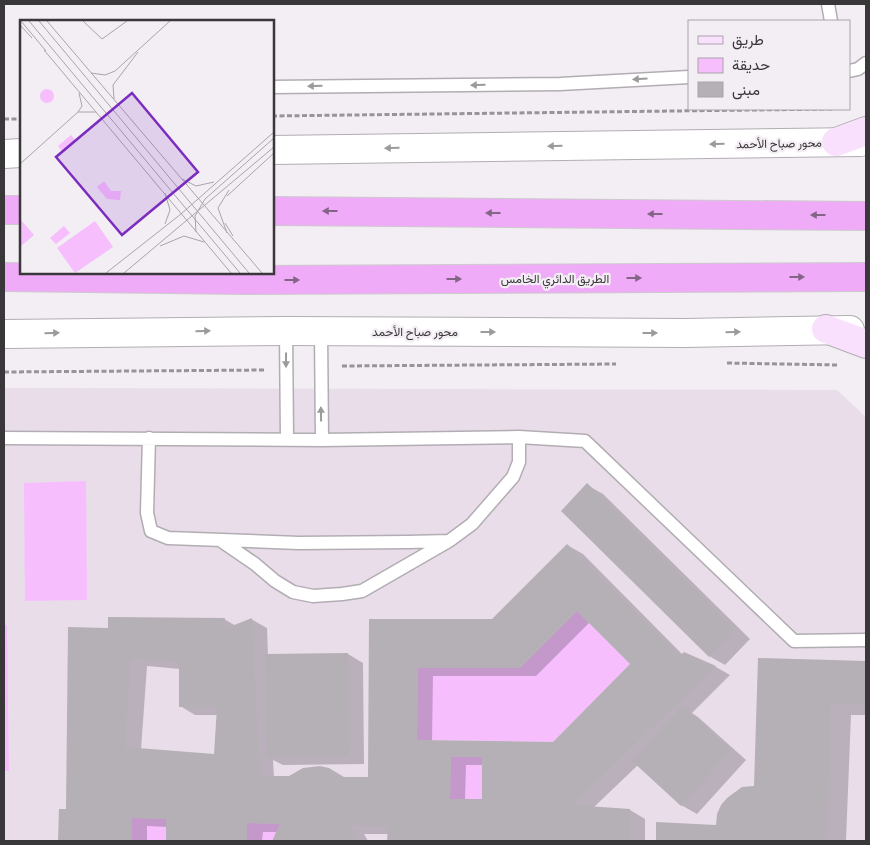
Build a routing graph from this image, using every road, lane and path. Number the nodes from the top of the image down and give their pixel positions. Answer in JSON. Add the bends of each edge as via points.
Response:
{"nodes":[{"id":1,"x":828,"y":4,"type":"edge"},
{"id":2,"x":831,"y":20,"type":"edge"},
{"id":3,"x":866,"y":63,"type":"edge"},
{"id":4,"x":850,"y":72,"type":"edge"},
{"id":5,"x":688,"y":77,"type":"edge"},
{"id":6,"x":274,"y":87,"type":"edge"},
{"id":7,"x":752,"y":110,"type":"edge"},
{"id":8,"x":274,"y":116,"type":"edge"},
{"id":9,"x":4,"y":119,"type":"edge"},
{"id":10,"x":20,"y":119,"type":"edge"},
{"id":11,"x":866,"y":131,"type":"edge"},
{"id":12,"x":836,"y":142,"type":"junction"},
{"id":13,"x":866,"y":142,"type":"edge"},
{"id":14,"x":274,"y":150,"type":"edge"},
{"id":15,"x":20,"y":153,"type":"edge"},
{"id":16,"x":4,"y":154,"type":"edge"},
{"id":17,"x":4,"y":210,"type":"edge"},
{"id":18,"x":20,"y":210,"type":"edge"},
{"id":19,"x":274,"y":211,"type":"edge"},
{"id":20,"x":866,"y":216,"type":"edge"},
{"id":21,"x":866,"y":276,"type":"edge"},
{"id":22,"x":4,"y":277,"type":"edge"},
{"id":23,"x":826,"y":329,"type":"junction"},
{"id":24,"x":286,"y":331,"type":"junction"},
{"id":25,"x":321,"y":331,"type":"junction"},
{"id":26,"x":866,"y":331,"type":"edge"},
{"id":27,"x":4,"y":334,"type":"edge"},
{"id":28,"x":866,"y":344,"type":"edge"},
{"id":29,"x":719,"y":363,"type":"dead end"},
{"id":30,"x":619,"y":364,"type":"dead end"},
{"id":31,"x":321,"y":366,"type":"junction"},
{"id":32,"x":842,"y":366,"type":"dead end"},
{"id":33,"x":286,"y":369,"type":"junction"},
{"id":34,"x":4,"y":372,"type":"edge"},
{"id":35,"x":519,"y":437,"type":"junction"},
{"id":36,"x":4,"y":438,"type":"edge"},
{"id":37,"x":148,"y":438,"type":"junction"},
{"id":38,"x":287,"y":439,"type":"junction"},
{"id":39,"x":322,"y":440,"type":"junction"},
{"id":40,"x":220,"y":540,"type":"junction"},
{"id":41,"x":449,"y":540,"type":"junction"},
{"id":42,"x":866,"y":640,"type":"edge"}],
"edges":[{"from":1,"to":2,"type":"lane"},
{"from":3,"to":4,"type":"lane"},
{"from":5,"to":6,"type":"lane","one_way":true,"via":[[560,84]]},
{"from":7,"to":8,"type":"path"},
{"from":9,"to":10,"type":"path"},
{"from":11,"to":12,"type":"main road"},
{"from":12,"to":13,"type":"street"},
{"from":12,"to":14,"type":"street","name":"محور صباح الأحمد","one_way":true},
{"from":15,"to":16,"type":"street"},
{"from":17,"to":18,"type":"highway"},
{"from":20,"to":19,"type":"highway","one_way":true},
{"from":22,"to":21,"type":"highway","name":"الطريق الدائري الخامس","one_way":true,"via":[[243,280]]},
{"from":25,"to":23,"type":"street","name":"محور صباح الأحمد","one_way":true,"via":[[684,333]]},
{"from":23,"to":26,"type":"street"},
{"from":23,"to":28,"type":"main road"},
{"from":24,"to":25,"type":"street","name":"محور صباح الأحمد"},
{"from":27,"to":24,"type":"street","name":"محور صباح الأحمد","one_way":true},
{"from":24,"to":33,"type":"lane","one_way":true},
{"from":25,"to":31,"type":"lane"},
{"from":29,"to":32,"type":"path"},
{"from":30,"to":31,"type":"path"},
{"from":39,"to":31,"type":"lane","one_way":true},
{"from":33,"to":34,"type":"path"},
{"from":33,"to":38,"type":"lane"},
{"from":35,"to":39,"type":"lane"},
{"from":35,"to":41,"type":"lane","via":[[518,462],[513,477],[472,524]]},
{"from":35,"to":42,"type":"lane","via":[[585,441],[794,641]]},
{"from":36,"to":37,"type":"lane"},
{"from":37,"to":38,"type":"lane"},
{"from":37,"to":40,"type":"lane","via":[[147,513],[151,531],[168,538]]},
{"from":38,"to":39,"type":"lane"},
{"from":40,"to":41,"type":"lane","via":[[299,543]]},
{"from":40,"to":41,"type":"lane","via":[[293,592],[313,596],[362,591]]}]}
